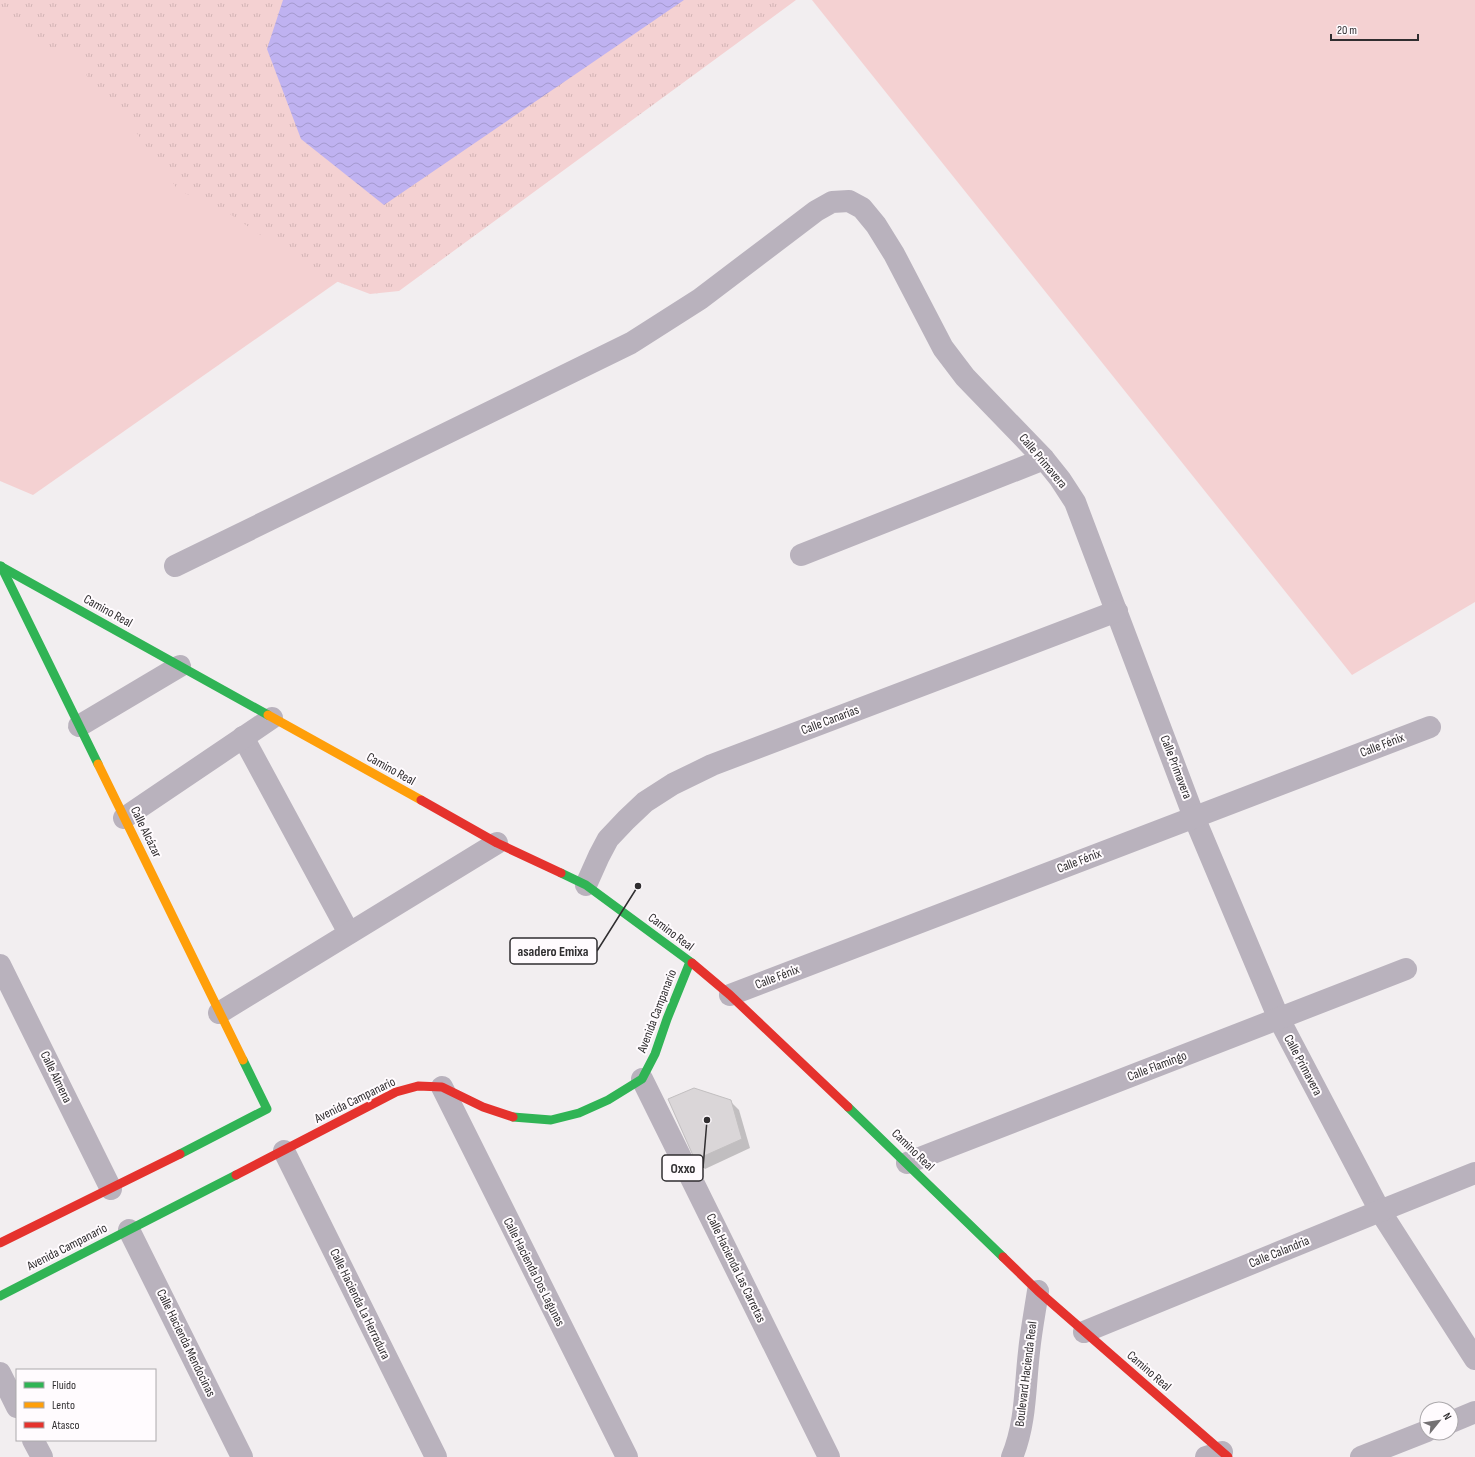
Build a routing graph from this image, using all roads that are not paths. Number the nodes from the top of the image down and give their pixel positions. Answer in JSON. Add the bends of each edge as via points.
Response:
{"nodes":[{"id":1,"x":1044,"y":459,"type":"junction"},
{"id":2,"x":801,"y":554,"type":"dead end"},
{"id":3,"x":0,"y":566,"type":"edge"},
{"id":4,"x":175,"y":566,"type":"dead end"},
{"id":5,"x":1117,"y":611,"type":"junction"},
{"id":6,"x":180,"y":666,"type":"junction"},
{"id":7,"x":272,"y":718,"type":"junction"},
{"id":8,"x":79,"y":726,"type":"junction"},
{"id":9,"x":1430,"y":727,"type":"dead end"},
{"id":10,"x":243,"y":737,"type":"junction"},
{"id":11,"x":1194,"y":817,"type":"junction"},
{"id":12,"x":124,"y":818,"type":"junction"},
{"id":13,"x":497,"y":843,"type":"junction"},
{"id":14,"x":586,"y":885,"type":"junction"},
{"id":15,"x":349,"y":933,"type":"junction"},
{"id":16,"x":690,"y":962,"type":"junction"},
{"id":17,"x":0,"y":965,"type":"edge"},
{"id":18,"x":1406,"y":969,"type":"dead end"},
{"id":19,"x":730,"y":995,"type":"junction"},
{"id":20,"x":220,"y":1013,"type":"junction"},
{"id":21,"x":1279,"y":1018,"type":"junction"},
{"id":22,"x":642,"y":1080,"type":"junction"},
{"id":23,"x":442,"y":1087,"type":"junction"},
{"id":24,"x":284,"y":1151,"type":"junction"},
{"id":25,"x":907,"y":1162,"type":"junction"},
{"id":26,"x":1475,"y":1173,"type":"edge"},
{"id":27,"x":111,"y":1189,"type":"junction"},
{"id":28,"x":1380,"y":1211,"type":"junction"},
{"id":29,"x":129,"y":1230,"type":"junction"},
{"id":30,"x":0,"y":1243,"type":"edge"},
{"id":31,"x":1038,"y":1291,"type":"junction"},
{"id":32,"x":0,"y":1296,"type":"edge"},
{"id":33,"x":1084,"y":1332,"type":"junction"},
{"id":34,"x":1475,"y":1359,"type":"edge"},
{"id":35,"x":0,"y":1373,"type":"edge"},
{"id":36,"x":16,"y":1405,"type":"edge"},
{"id":37,"x":1475,"y":1412,"type":"edge"},
{"id":38,"x":1459,"y":1419,"type":"edge"},
{"id":39,"x":1419,"y":1434,"type":"edge"},
{"id":40,"x":34,"y":1441,"type":"edge"},
{"id":41,"x":1218,"y":1455,"type":"edge"},
{"id":42,"x":42,"y":1457,"type":"edge"},
{"id":43,"x":242,"y":1457,"type":"edge"},
{"id":44,"x":436,"y":1457,"type":"edge"},
{"id":45,"x":627,"y":1457,"type":"edge"},
{"id":46,"x":830,"y":1457,"type":"edge"},
{"id":47,"x":1012,"y":1457,"type":"edge"},
{"id":48,"x":1361,"y":1457,"type":"edge"}],
"edges":[{"from":1,"to":2,"type":"street"},
{"from":1,"to":4,"type":"street","name":"Calle Primavera","via":[[960,372],[943,348],[876,224],[862,208],[849,200],[832,202],[816,211],[700,299],[631,343]]},
{"from":1,"to":5,"type":"street","name":"Calle Primavera","via":[[1074,502]]},
{"from":3,"to":6,"type":"street","name":"Camino Real"},
{"from":3,"to":8,"type":"street","name":"Calle Alcázar"},
{"from":5,"to":11,"type":"street","name":"Calle Primavera"},
{"from":5,"to":14,"type":"street","name":"Calle Canarias","via":[[719,763],[673,784],[645,802],[608,839]]},
{"from":6,"to":7,"type":"street","name":"Camino Real"},
{"from":6,"to":8,"type":"street"},
{"from":7,"to":10,"type":"street"},
{"from":7,"to":13,"type":"street","name":"Camino Real"},
{"from":8,"to":12,"type":"street","name":"Calle Alcázar"},
{"from":9,"to":11,"type":"street","name":"Calle Fénix"},
{"from":10,"to":12,"type":"street"},
{"from":10,"to":15,"type":"street"},
{"from":11,"to":19,"type":"street","name":"Calle Fénix"},
{"from":11,"to":21,"type":"street","name":"Calle Primavera"},
{"from":12,"to":20,"type":"street","name":"Calle Alcázar"},
{"from":13,"to":14,"type":"street","name":"Camino Real"},
{"from":13,"to":15,"type":"street"},
{"from":14,"to":16,"type":"street","name":"Camino Real"},
{"from":15,"to":20,"type":"street"},
{"from":16,"to":19,"type":"street","name":"Camino Real"},
{"from":16,"to":22,"type":"street","name":"Avenida Campanario","via":[[655,1054]]},
{"from":17,"to":27,"type":"street","name":"Calle Almena"},
{"from":18,"to":21,"type":"street","name":"Calle Flamingo"},
{"from":19,"to":25,"type":"street","name":"Camino Real"},
{"from":20,"to":27,"type":"street","name":"Calle Alcázar","via":[[267,1109]]},
{"from":21,"to":25,"type":"street","name":"Calle Flamingo"},
{"from":21,"to":28,"type":"street","name":"Calle Primavera"},
{"from":22,"to":23,"type":"street","name":"Avenida Campanario","via":[[579,1113],[551,1120],[517,1118],[483,1107]]},
{"from":22,"to":46,"type":"street","name":"Calle Hacienda Las Carretas"},
{"from":23,"to":24,"type":"street","name":"Avenida Campanario","via":[[418,1086],[396,1092]]},
{"from":23,"to":45,"type":"street","name":"Calle Hacienda Dos Lagunas"},
{"from":24,"to":29,"type":"street","name":"Avenida Campanario"},
{"from":24,"to":44,"type":"street","name":"Calle Hacienda La Herradura"},
{"from":25,"to":31,"type":"street","name":"Camino Real"},
{"from":26,"to":28,"type":"street","name":"Calle Calandria"},
{"from":27,"to":30,"type":"street"},
{"from":28,"to":33,"type":"street","name":"Calle Calandria"},
{"from":28,"to":34,"type":"street","name":"Calle Primavera"},
{"from":29,"to":32,"type":"street","name":"Avenida Campanario"},
{"from":29,"to":43,"type":"street","name":"Calle Hacienda Mendocinas"},
{"from":31,"to":33,"type":"street","name":"Camino Real"},
{"from":31,"to":47,"type":"street","name":"Boulevard Hacienda Real","via":[[1024,1407],[1016,1449]]},
{"from":33,"to":41,"type":"street","name":"Camino Real"},
{"from":35,"to":36,"type":"street"},
{"from":37,"to":38,"type":"street"},
{"from":39,"to":48,"type":"street"},
{"from":40,"to":42,"type":"street"}]}
